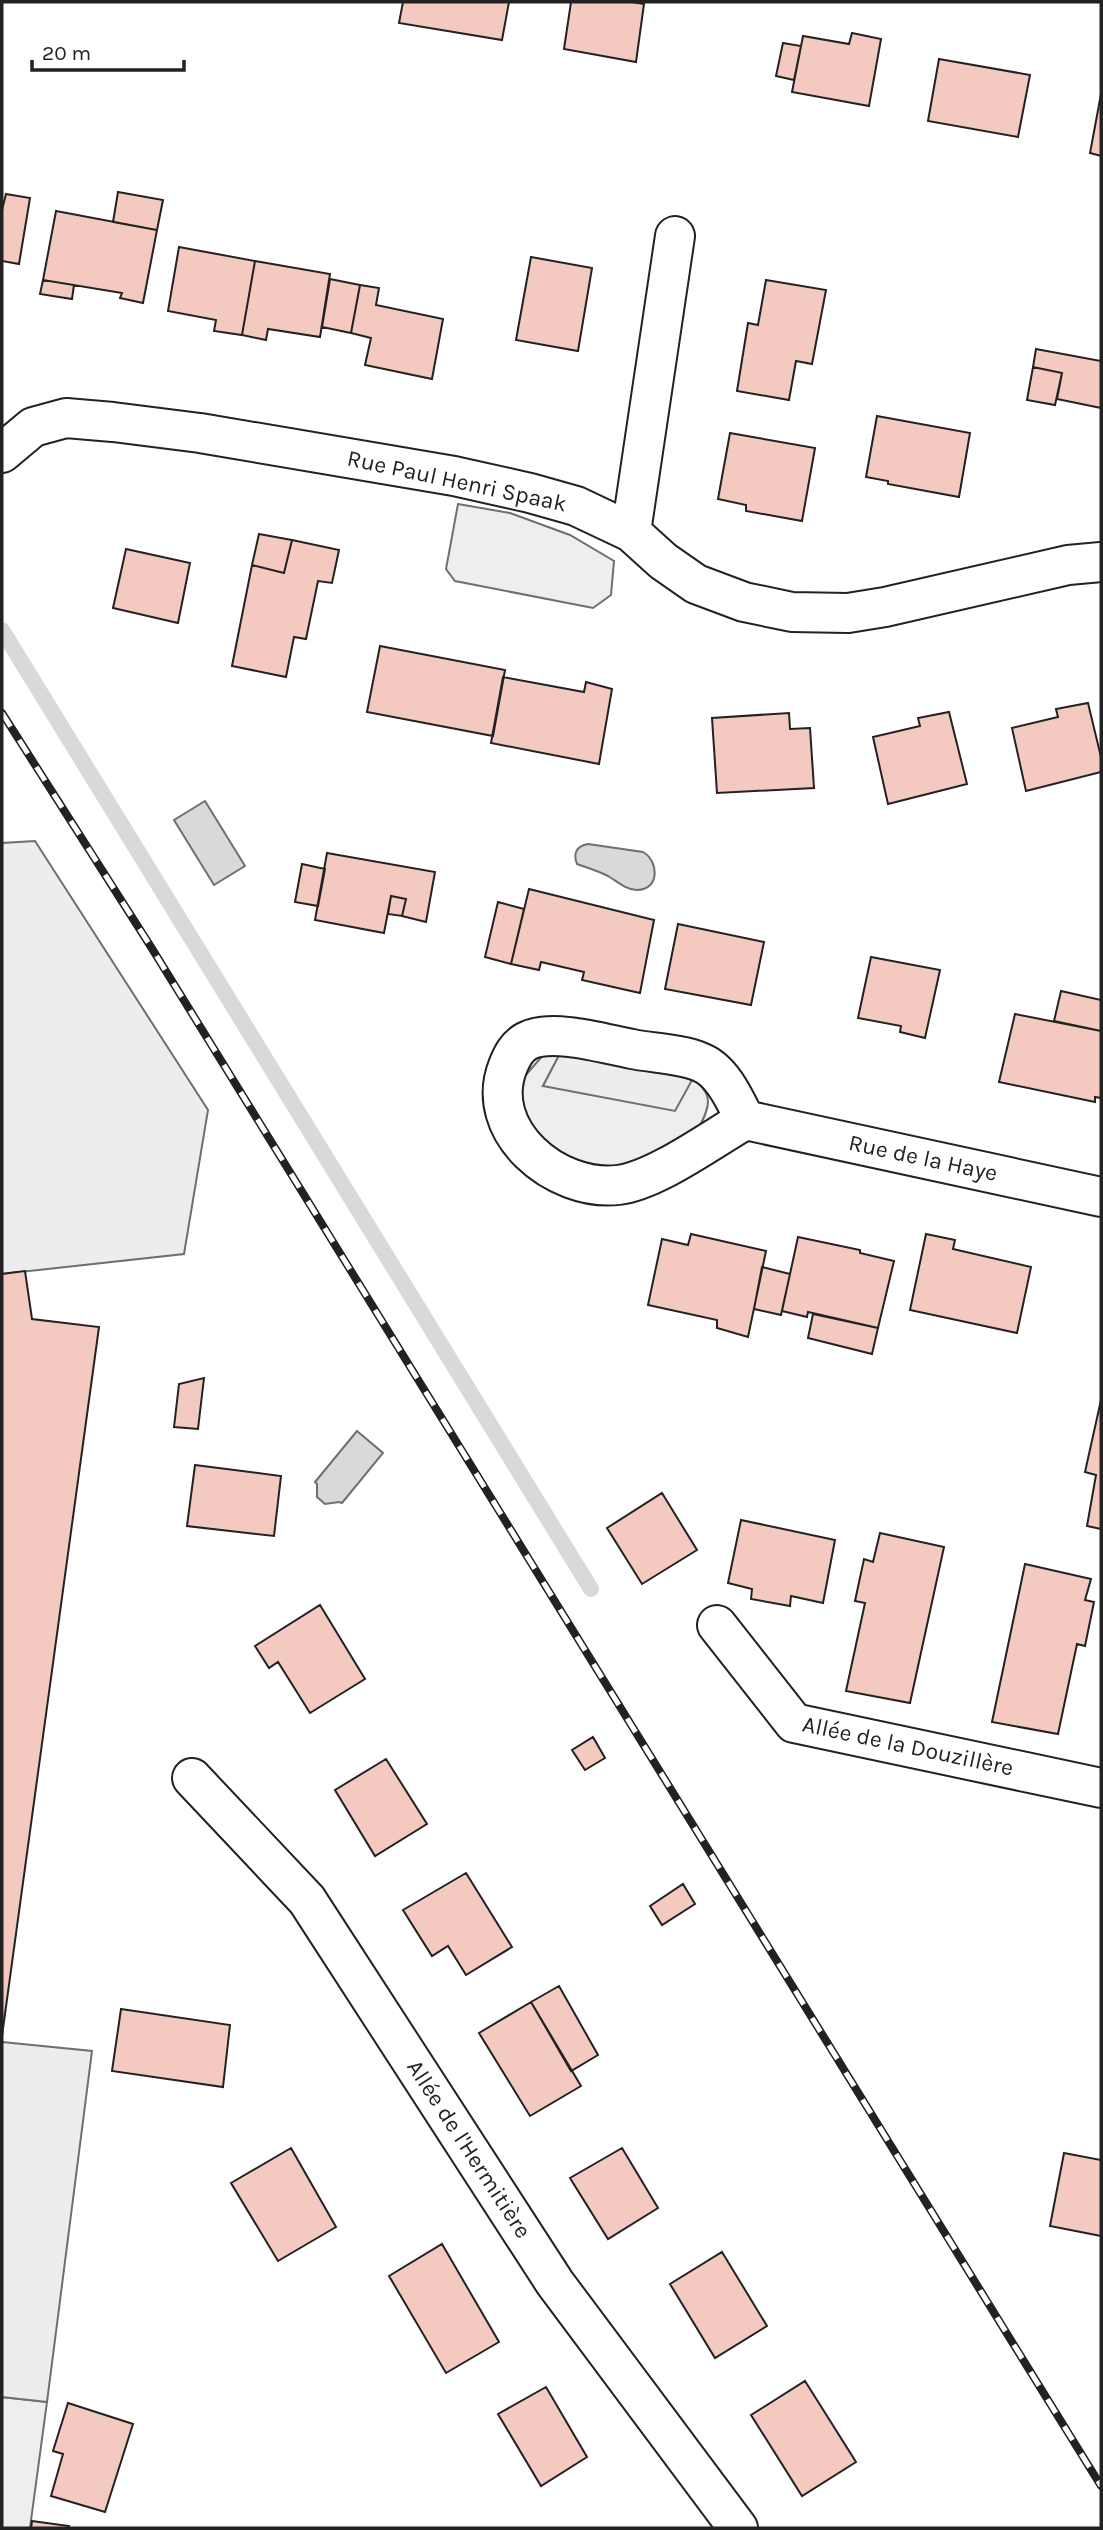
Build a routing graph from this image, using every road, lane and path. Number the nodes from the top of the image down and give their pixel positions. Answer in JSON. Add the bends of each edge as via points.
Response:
{"nodes":[{"id":1,"x":675,"y":236,"type":"dead end"},
{"id":2,"x":2,"y":453,"type":"edge"},
{"id":3,"x":631,"y":532,"type":"junction"},
{"id":4,"x":1101,"y":562,"type":"edge"},
{"id":5,"x":746,"y":1119,"type":"junction"},
{"id":6,"x":1101,"y":1197,"type":"edge"},
{"id":7,"x":717,"y":1625,"type":"dead end"},
{"id":8,"x":192,"y":1778,"type":"dead end"},
{"id":9,"x":1101,"y":1788,"type":"edge"},
{"id":10,"x":738,"y":2528,"type":"edge"}],
"edges":[{"from":1,"to":3,"type":"street"},
{"from":2,"to":3,"type":"street","name":"Rue Paul Henri Spaak","via":[[33,427],[66,418],[113,422],[467,479],[576,506]]},
{"from":3,"to":4,"type":"street","name":"Rue Paul Henri Spaak","via":[[696,584],[744,603],[819,614],[885,607],[1068,565]]},
{"from":5,"to":5,"type":"street","via":[[719,1077],[702,1062],[568,1038],[527,1041],[514,1052],[502,1095],[505,1116],[518,1138],[552,1171],[615,1185],[661,1169]]},
{"from":5,"to":6,"type":"street","name":"Rue de la Haye"},
{"from":7,"to":9,"type":"street","name":"Allée de la Douzillère","via":[[793,1723]]},
{"from":8,"to":10,"type":"street","name":"Allée de l'Hermitière","via":[[307,1900],[555,2283]]}]}
